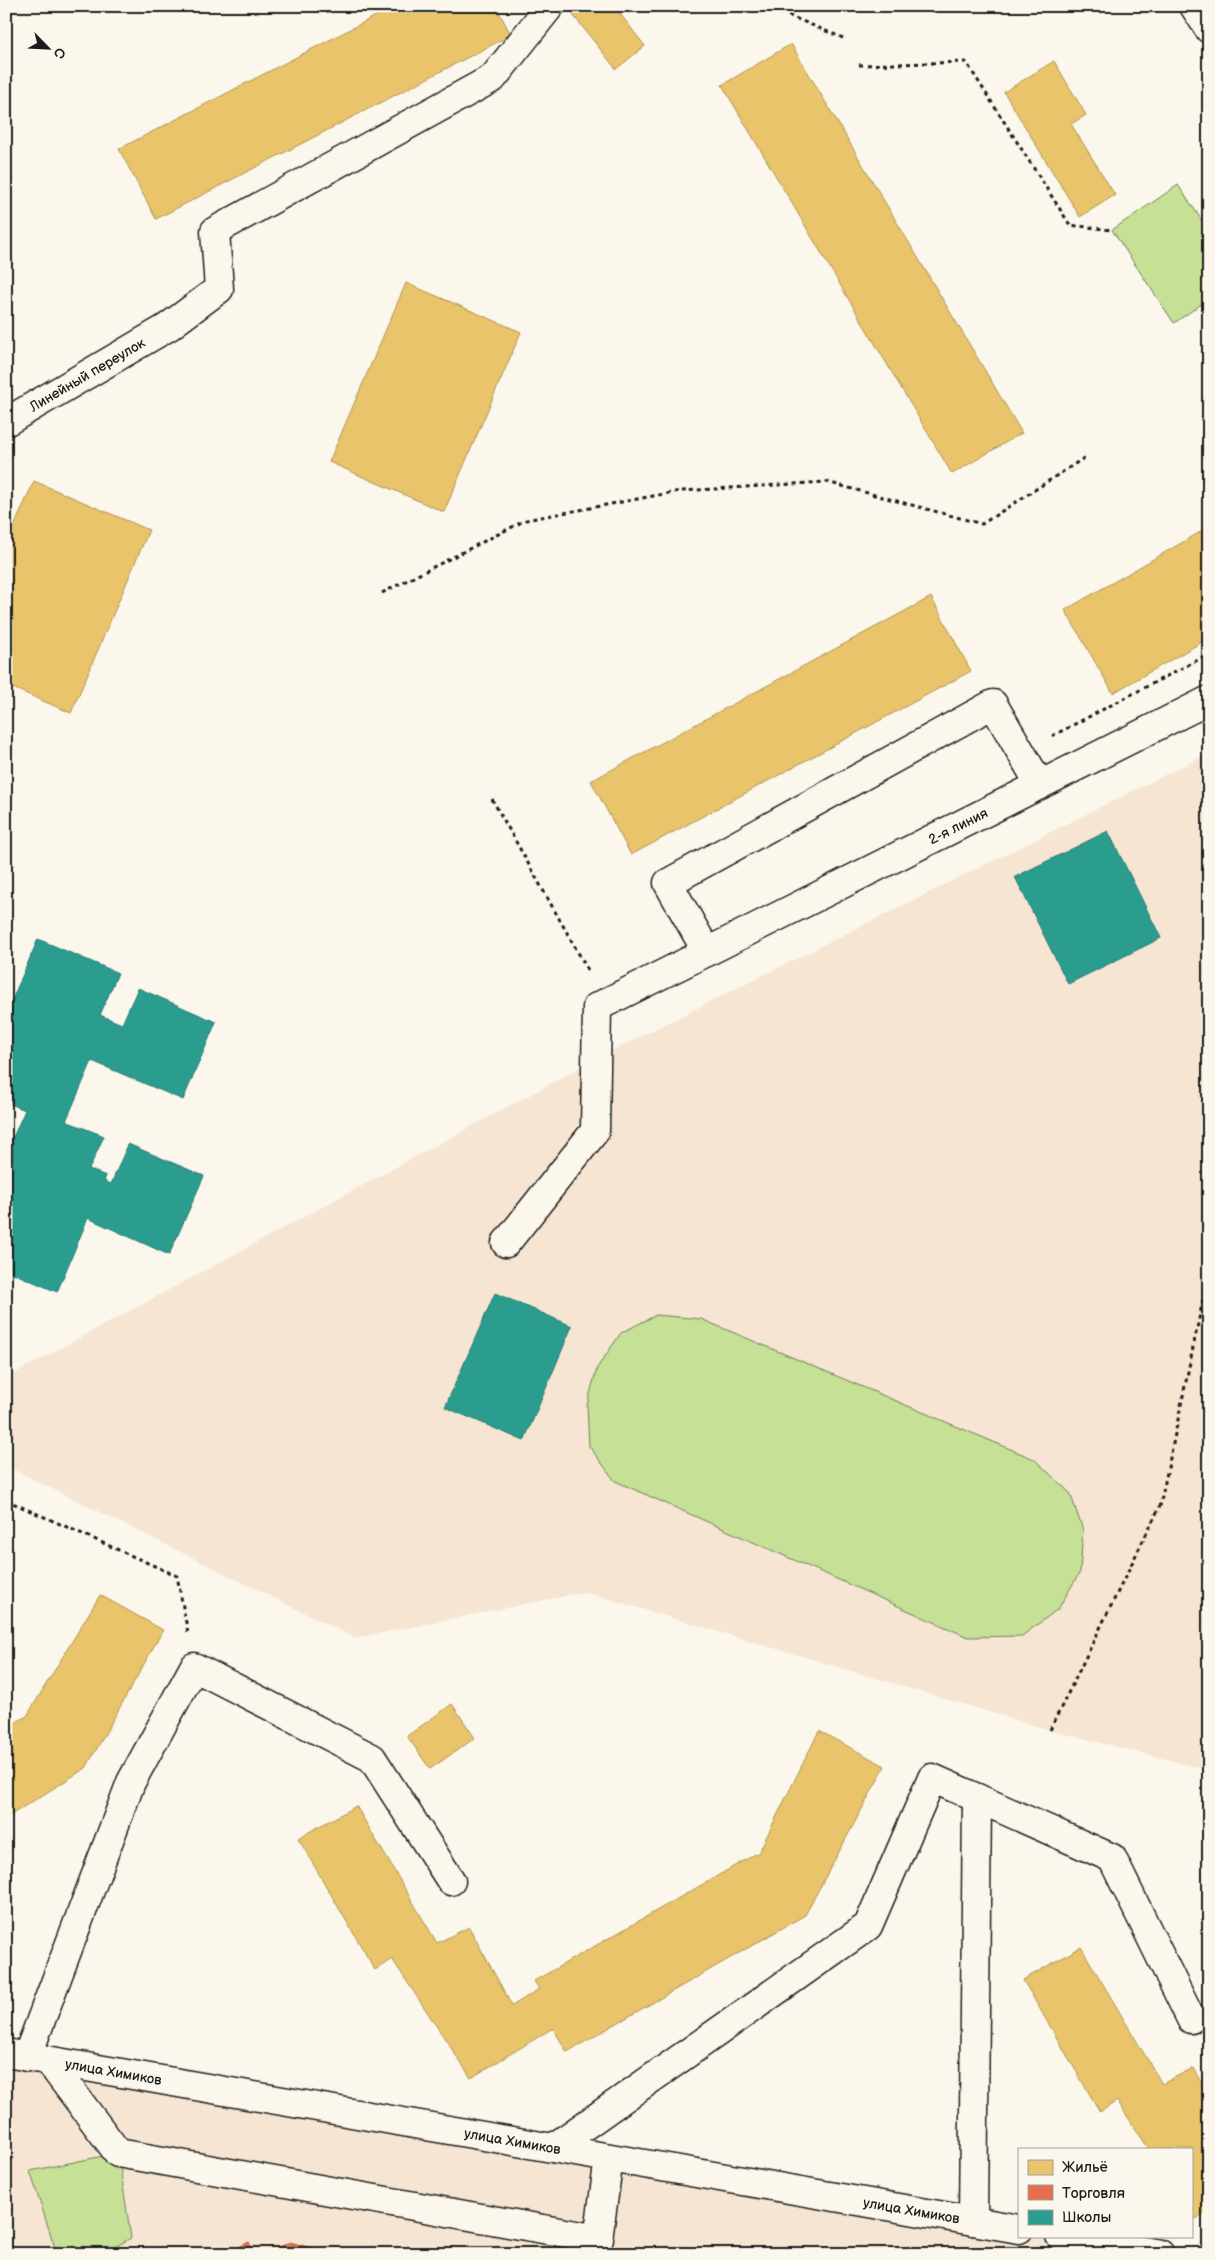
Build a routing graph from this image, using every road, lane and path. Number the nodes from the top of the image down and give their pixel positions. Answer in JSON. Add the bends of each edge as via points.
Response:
{"nodes":[{"id":1,"x":550,"y":6,"type":"edge"},
{"id":2,"x":766,"y":6,"type":"edge"},
{"id":3,"x":1194,"y":6,"type":"edge"},
{"id":4,"x":1209,"y":29,"type":"edge"},
{"id":5,"x":843,"y":38,"type":"dead end"},
{"id":6,"x":858,"y":65,"type":"dead end"},
{"id":7,"x":1112,"y":230,"type":"dead end"},
{"id":8,"x":6,"y":422,"type":"edge"},
{"id":9,"x":1086,"y":456,"type":"dead end"},
{"id":10,"x":382,"y":593,"type":"dead end"},
{"id":11,"x":1209,"y":654,"type":"edge"},
{"id":12,"x":1209,"y":700,"type":"edge"},
{"id":13,"x":1021,"y":752,"type":"junction"},
{"id":14,"x":1040,"y":784,"type":"junction"},
{"id":15,"x":492,"y":799,"type":"dead end"},
{"id":16,"x":707,"y":952,"type":"junction"},
{"id":17,"x":606,"y":1003,"type":"junction"},
{"id":18,"x":506,"y":1243,"type":"dead end"},
{"id":19,"x":1209,"y":1271,"type":"edge"},
{"id":20,"x":6,"y":1500,"type":"edge"},
{"id":21,"x":194,"y":1667,"type":"junction"},
{"id":22,"x":1050,"y":1730,"type":"dead end"},
{"id":23,"x":977,"y":1798,"type":"junction"},
{"id":24,"x":451,"y":1881,"type":"dead end"},
{"id":25,"x":1192,"y":2019,"type":"dead end"},
{"id":26,"x":27,"y":2057,"type":"edge"},
{"id":27,"x":553,"y":2148,"type":"junction"},
{"id":28,"x":609,"y":2158,"type":"junction"},
{"id":29,"x":973,"y":2221,"type":"junction"},
{"id":30,"x":1018,"y":2229,"type":"edge"},
{"id":31,"x":1071,"y":2238,"type":"edge"},
{"id":32,"x":597,"y":2246,"type":"edge"},
{"id":33,"x":1158,"y":2254,"type":"edge"}],
"edges":[{"from":1,"to":8,"type":"street","name":"Линейный переулок","via":[[493,78],[216,231],[219,288],[168,326]]},
{"from":2,"to":5,"type":"path"},
{"from":3,"to":4,"type":"street"},
{"from":6,"to":7,"type":"path","via":[[966,62],[1070,225]]},
{"from":9,"to":10,"type":"path","via":[[982,524],[827,482],[680,491],[526,520]]},
{"from":11,"to":13,"type":"path"},
{"from":12,"to":14,"type":"street","name":"2-я линия"},
{"from":13,"to":14,"type":"street"},
{"from":13,"to":16,"type":"street","via":[[993,704],[668,883]]},
{"from":14,"to":16,"type":"street","name":"2-я линия"},
{"from":15,"to":17,"type":"path"},
{"from":16,"to":17,"type":"street","name":"2-я линия"},
{"from":17,"to":18,"type":"street","via":[[597,1007],[595,1131]]},
{"from":19,"to":22,"type":"path","via":[[1160,1506]]},
{"from":20,"to":21,"type":"path","via":[[177,1576]]},
{"from":21,"to":24,"type":"street","via":[[372,1758]]},
{"from":21,"to":26,"type":"street","via":[[131,1782]]},
{"from":23,"to":25,"type":"street","via":[[1112,1858]]},
{"from":23,"to":27,"type":"street","via":[[932,1778],[868,1926]]},
{"from":23,"to":29,"type":"street"},
{"from":26,"to":27,"type":"street","name":"улица Химиков"},
{"from":26,"to":32,"type":"street","via":[[118,2153]]},
{"from":27,"to":28,"type":"street","name":"улица Химиков"},
{"from":28,"to":29,"type":"street","name":"улица Химиков"},
{"from":28,"to":32,"type":"street"},
{"from":29,"to":30,"type":"street","name":"улица Химиков"},
{"from":31,"to":33,"type":"street"}]}
